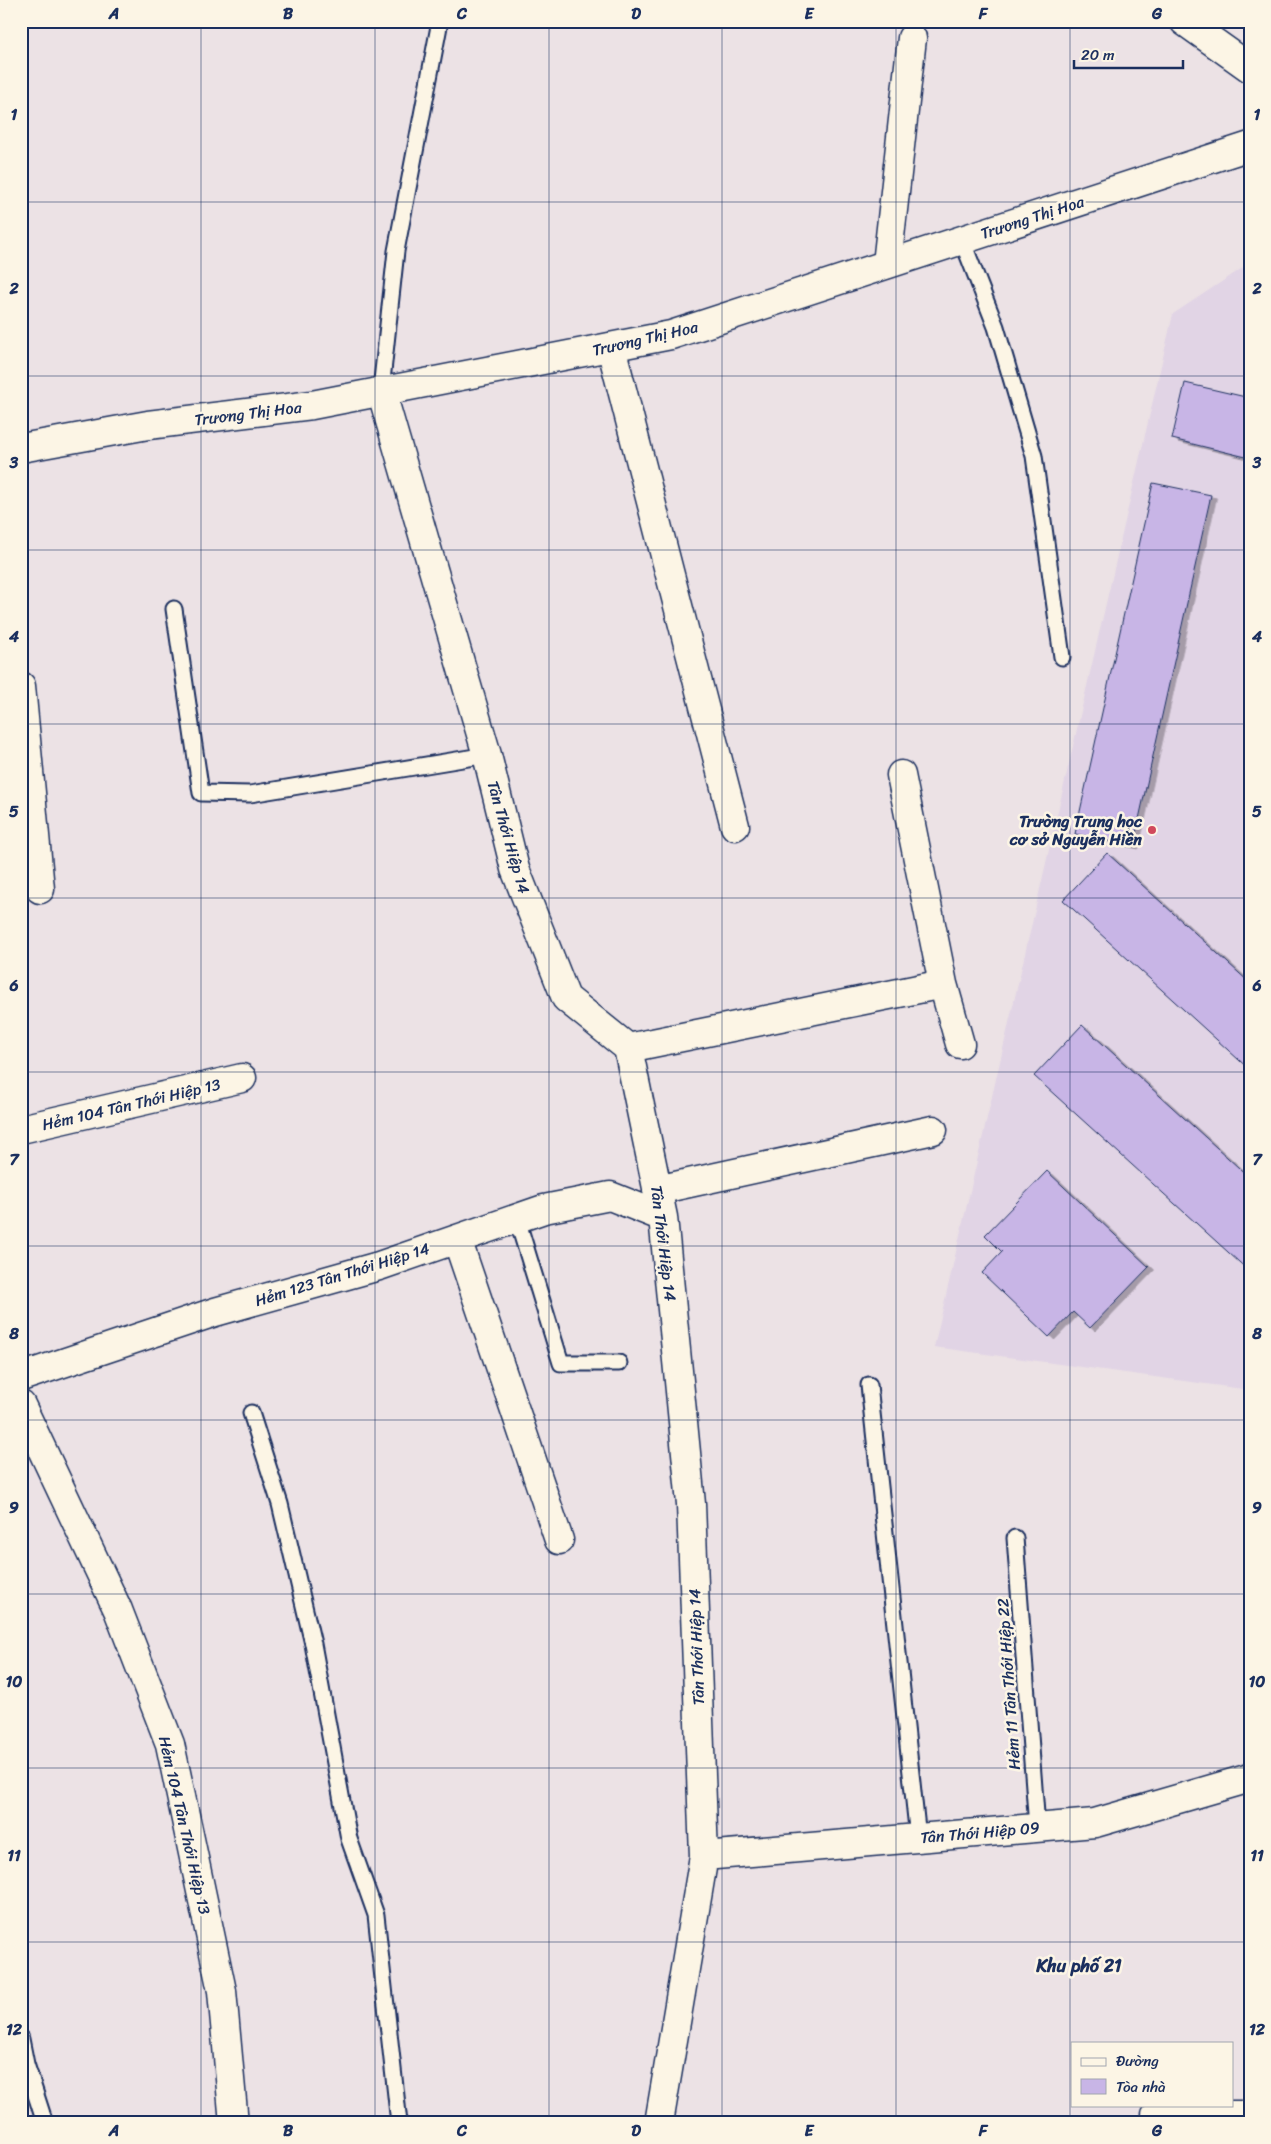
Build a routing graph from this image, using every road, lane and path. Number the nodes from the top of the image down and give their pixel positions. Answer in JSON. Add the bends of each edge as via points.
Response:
{"nodes":[{"id":1,"x":440,"y":21,"type":"edge"},
{"id":2,"x":1184,"y":21,"type":"edge"},
{"id":3,"x":912,"y":38,"type":"dead end"},
{"id":4,"x":1250,"y":68,"type":"edge"},
{"id":5,"x":1250,"y":146,"type":"edge"},
{"id":6,"x":962,"y":240,"type":"junction"},
{"id":7,"x":887,"y":264,"type":"junction"},
{"id":8,"x":612,"y":347,"type":"junction"},
{"id":9,"x":381,"y":390,"type":"junction"},
{"id":10,"x":21,"y":448,"type":"edge"},
{"id":11,"x":174,"y":609,"type":"dead end"},
{"id":12,"x":1062,"y":657,"type":"dead end"},
{"id":13,"x":21,"y":686,"type":"edge"},
{"id":14,"x":487,"y":755,"type":"junction"},
{"id":15,"x":901,"y":775,"type":"dead end"},
{"id":16,"x":735,"y":826,"type":"dead end"},
{"id":17,"x":40,"y":888,"type":"dead end"},
{"id":18,"x":943,"y":984,"type":"junction"},
{"id":19,"x":960,"y":1044,"type":"dead end"},
{"id":20,"x":628,"y":1048,"type":"junction"},
{"id":21,"x":242,"y":1078,"type":"dead end"},
{"id":22,"x":21,"y":1129,"type":"edge"},
{"id":23,"x":933,"y":1130,"type":"dead end"},
{"id":24,"x":657,"y":1190,"type":"junction"},
{"id":25,"x":663,"y":1217,"type":"junction"},
{"id":26,"x":517,"y":1218,"type":"junction"},
{"id":27,"x":457,"y":1239,"type":"junction"},
{"id":28,"x":619,"y":1363,"type":"dead end"},
{"id":29,"x":21,"y":1377,"type":"edge"},
{"id":30,"x":869,"y":1385,"type":"dead end"},
{"id":31,"x":21,"y":1404,"type":"edge"},
{"id":32,"x":251,"y":1413,"type":"dead end"},
{"id":33,"x":1015,"y":1538,"type":"dead end"},
{"id":34,"x":559,"y":1540,"type":"dead end"},
{"id":35,"x":1250,"y":1778,"type":"edge"},
{"id":36,"x":1037,"y":1827,"type":"junction"},
{"id":37,"x":918,"y":1838,"type":"junction"},
{"id":38,"x":704,"y":1856,"type":"junction"},
{"id":39,"x":21,"y":2039,"type":"edge"},
{"id":40,"x":1156,"y":2115,"type":"dead end"},
{"id":41,"x":1250,"y":2115,"type":"edge"},
{"id":42,"x":45,"y":2123,"type":"edge"},
{"id":43,"x":234,"y":2123,"type":"edge"},
{"id":44,"x":399,"y":2123,"type":"edge"},
{"id":45,"x":660,"y":2123,"type":"edge"}],
"edges":[{"from":1,"to":9,"type":"lane","via":[[396,251]]},
{"from":2,"to":4,"type":"street"},
{"from":3,"to":7,"type":"street"},
{"from":5,"to":6,"type":"street","name":"Trương Thị Hoa"},
{"from":6,"to":7,"type":"street","name":"Trương Thị Hoa"},
{"from":6,"to":12,"type":"lane","via":[[996,327],[1034,456]]},
{"from":7,"to":8,"type":"street","name":"Trương Thị Hoa","via":[[671,335]]},
{"from":8,"to":9,"type":"street","name":"Trương Thị Hoa"},
{"from":8,"to":16,"type":"street"},
{"from":9,"to":10,"type":"street","name":"Trương Thị Hoa","via":[[312,405],[148,425]]},
{"from":9,"to":14,"type":"street","name":"Tân Thới Hiệp 14"},
{"from":11,"to":14,"type":"lane","via":[[201,793],[250,794]]},
{"from":13,"to":17,"type":"street"},
{"from":14,"to":20,"type":"street","name":"Tân Thới Hiệp 14","via":[[515,868],[566,998]]},
{"from":15,"to":18,"type":"street"},
{"from":18,"to":19,"type":"street"},
{"from":18,"to":20,"type":"street"},
{"from":20,"to":24,"type":"street","name":"Tân Thới Hiệp 14"},
{"from":21,"to":22,"type":"street","name":"Hẻm 104 Tân Thới Hiệp 13"},
{"from":23,"to":24,"type":"street"},
{"from":24,"to":25,"type":"street","name":"Tân Thới Hiệp 14"},
{"from":25,"to":26,"type":"street","name":"Hẻm 123 Tân Thới Hiệp 14","via":[[610,1196]]},
{"from":25,"to":38,"type":"street","name":"Tân Thới Hiệp 14","via":[[691,1504]]},
{"from":26,"to":27,"type":"street","name":"Hẻm 123 Tân Thới Hiệp 14"},
{"from":26,"to":28,"type":"lane","via":[[561,1364]]},
{"from":27,"to":29,"type":"street","name":"Hẻm 123 Tân Thới Hiệp 14","via":[[379,1266],[215,1312]]},
{"from":27,"to":34,"type":"street"},
{"from":30,"to":37,"type":"lane"},
{"from":31,"to":43,"type":"street","name":"Hẻm 104 Tân Thới Hiệp 13","via":[[118,1610],[170,1744],[222,1991]]},
{"from":32,"to":44,"type":"lane","via":[[280,1504],[310,1635],[350,1839],[376,1916]]},
{"from":33,"to":36,"type":"lane","name":"Hẻm 11 Tân Thới Hiệp 22"},
{"from":35,"to":36,"type":"street","name":"Tân Thới Hiệp 09","via":[[1095,1822]]},
{"from":36,"to":37,"type":"street","name":"Tân Thới Hiệp 09"},
{"from":37,"to":38,"type":"street","name":"Tân Thới Hiệp 09"},
{"from":38,"to":45,"type":"street","name":"Tân Thới Hiệp 14"},
{"from":39,"to":42,"type":"lane"},
{"from":40,"to":41,"type":"street"}]}
